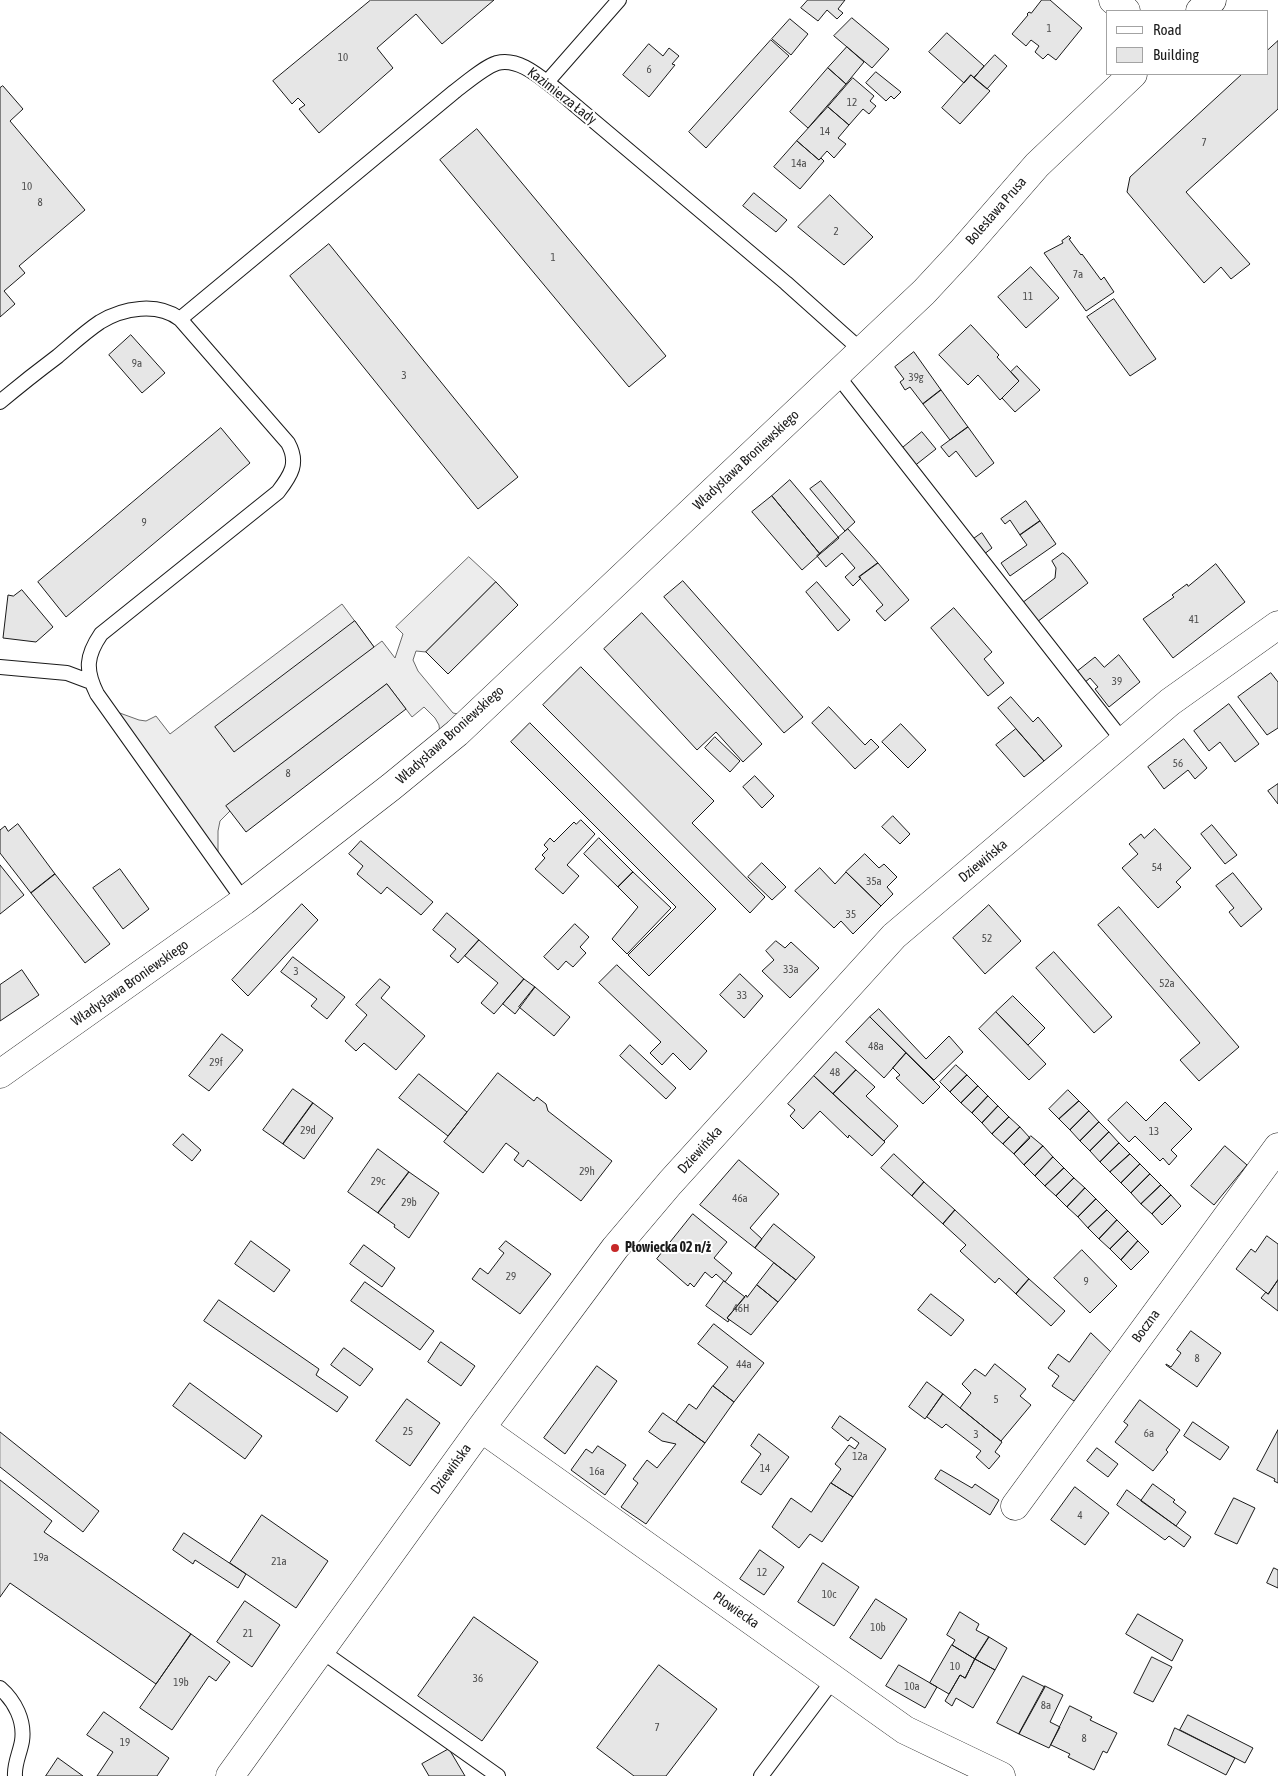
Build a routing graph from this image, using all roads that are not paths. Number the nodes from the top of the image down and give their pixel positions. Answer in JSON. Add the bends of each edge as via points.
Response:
{"nodes":[{"id":1,"x":619,"y":0,"type":"edge"},
{"id":2,"x":1113,"y":0,"type":"edge"},
{"id":3,"x":1212,"y":0,"type":"edge"},
{"id":4,"x":1125,"y":10,"type":"edge"},
{"id":5,"x":1201,"y":10,"type":"edge"},
{"id":6,"x":1131,"y":75,"type":"edge"},
{"id":7,"x":547,"y":82,"type":"junction"},
{"id":8,"x":180,"y":319,"type":"junction"},
{"id":9,"x":862,"y":351,"type":"junction"},
{"id":10,"x":838,"y":375,"type":"junction"},
{"id":11,"x":0,"y":402,"type":"edge"},
{"id":12,"x":1278,"y":625,"type":"edge"},
{"id":13,"x":0,"y":667,"type":"edge"},
{"id":14,"x":91,"y":682,"type":"junction"},
{"id":15,"x":1123,"y":741,"type":"junction"},
{"id":16,"x":244,"y":901,"type":"junction"},
{"id":17,"x":0,"y":1074,"type":"edge"},
{"id":18,"x":1278,"y":1147,"type":"edge"},
{"id":19,"x":481,"y":1428,"type":"junction"},
{"id":20,"x":1015,"y":1506,"type":"dead end"},
{"id":21,"x":320,"y":1650,"type":"junction"},
{"id":22,"x":834,"y":1680,"type":"junction"},
{"id":23,"x":0,"y":1688,"type":"edge"},
{"id":24,"x":15,"y":1776,"type":"edge"},
{"id":25,"x":230,"y":1776,"type":"edge"},
{"id":26,"x":498,"y":1776,"type":"edge"},
{"id":27,"x":761,"y":1776,"type":"edge"},
{"id":28,"x":1001,"y":1776,"type":"edge"}],
"edges":[{"from":1,"to":7,"type":"lane"},
{"from":2,"to":4,"type":"street"},
{"from":3,"to":5,"type":"street"},
{"from":6,"to":9,"type":"street","name":"Bolesława Prusa","via":[[1037,165],[939,276]]},
{"from":7,"to":8,"type":"lane","name":"Kazimierza Łady","via":[[513,63],[496,63],[487,68]]},
{"from":7,"to":9,"type":"lane","name":"Kazimierza Łady"},
{"from":8,"to":11,"type":"lane","via":[[172,313],[137,309],[100,322]]},
{"from":8,"to":14,"type":"lane","via":[[288,443],[294,453],[294,463],[278,492],[101,634],[89,657]]},
{"from":9,"to":10,"type":"street","name":"Władysława Broniewskiego"},
{"from":10,"to":15,"type":"lane"},
{"from":10,"to":16,"type":"street","name":"Władysława Broniewskiego","via":[[457,732]]},
{"from":12,"to":15,"type":"street","name":"Dziewińska","via":[[1170,702]]},
{"from":13,"to":14,"type":"lane","via":[[67,673]]},
{"from":14,"to":16,"type":"lane","via":[[106,708]]},
{"from":15,"to":19,"type":"street","name":"Dziewińska","via":[[894,936],[615,1248]]},
{"from":16,"to":17,"type":"street","name":"Władysława Broniewskiego"},
{"from":18,"to":20,"type":"street","name":"Boczna"},
{"from":19,"to":21,"type":"street","name":"Dziewińska"},
{"from":19,"to":22,"type":"street","name":"Płowiecka"},
{"from":21,"to":25,"type":"street","name":"Dziewińska"},
{"from":21,"to":26,"type":"lane"},
{"from":22,"to":27,"type":"lane"},
{"from":22,"to":28,"type":"street","name":"Płowiecka","via":[[905,1730]]},
{"from":23,"to":24,"type":"lane","via":[[13,1702],[22,1726]]}]}
